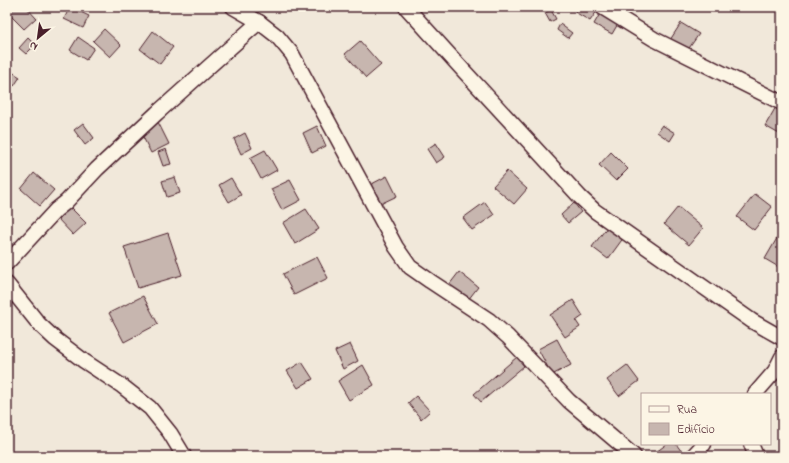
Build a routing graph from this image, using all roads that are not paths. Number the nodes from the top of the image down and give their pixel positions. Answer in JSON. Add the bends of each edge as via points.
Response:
{"nodes":[{"id":1,"x":233,"y":7,"type":"edge"},
{"id":2,"x":406,"y":7,"type":"edge"},
{"id":3,"x":602,"y":7,"type":"edge"},
{"id":4,"x":259,"y":22,"type":"junction"},
{"id":5,"x":782,"y":103,"type":"edge"},
{"id":6,"x":7,"y":263,"type":"edge"},
{"id":7,"x":7,"y":284,"type":"edge"},
{"id":8,"x":782,"y":338,"type":"edge"},
{"id":9,"x":782,"y":357,"type":"edge"},
{"id":10,"x":756,"y":393,"type":"edge"},
{"id":11,"x":703,"y":445,"type":"edge"},
{"id":12,"x":751,"y":445,"type":"edge"},
{"id":13,"x":184,"y":456,"type":"edge"},
{"id":14,"x":634,"y":456,"type":"edge"},
{"id":15,"x":693,"y":456,"type":"edge"},
{"id":16,"x":756,"y":456,"type":"edge"}],
"edges":[{"from":1,"to":4,"type":"street"},
{"from":2,"to":8,"type":"street","via":[[595,211],[752,321]]},
{"from":3,"to":5,"type":"street","via":[[654,39]]},
{"from":4,"to":6,"type":"street","via":[[97,169]]},
{"from":4,"to":14,"type":"street","via":[[277,36],[292,54],[396,248],[410,266],[489,320],[568,401]]},
{"from":7,"to":13,"type":"street","via":[[39,324],[55,339],[150,408]]},
{"from":9,"to":10,"type":"street","via":[[775,371]]},
{"from":11,"to":15,"type":"street"},
{"from":12,"to":16,"type":"street"}]}
